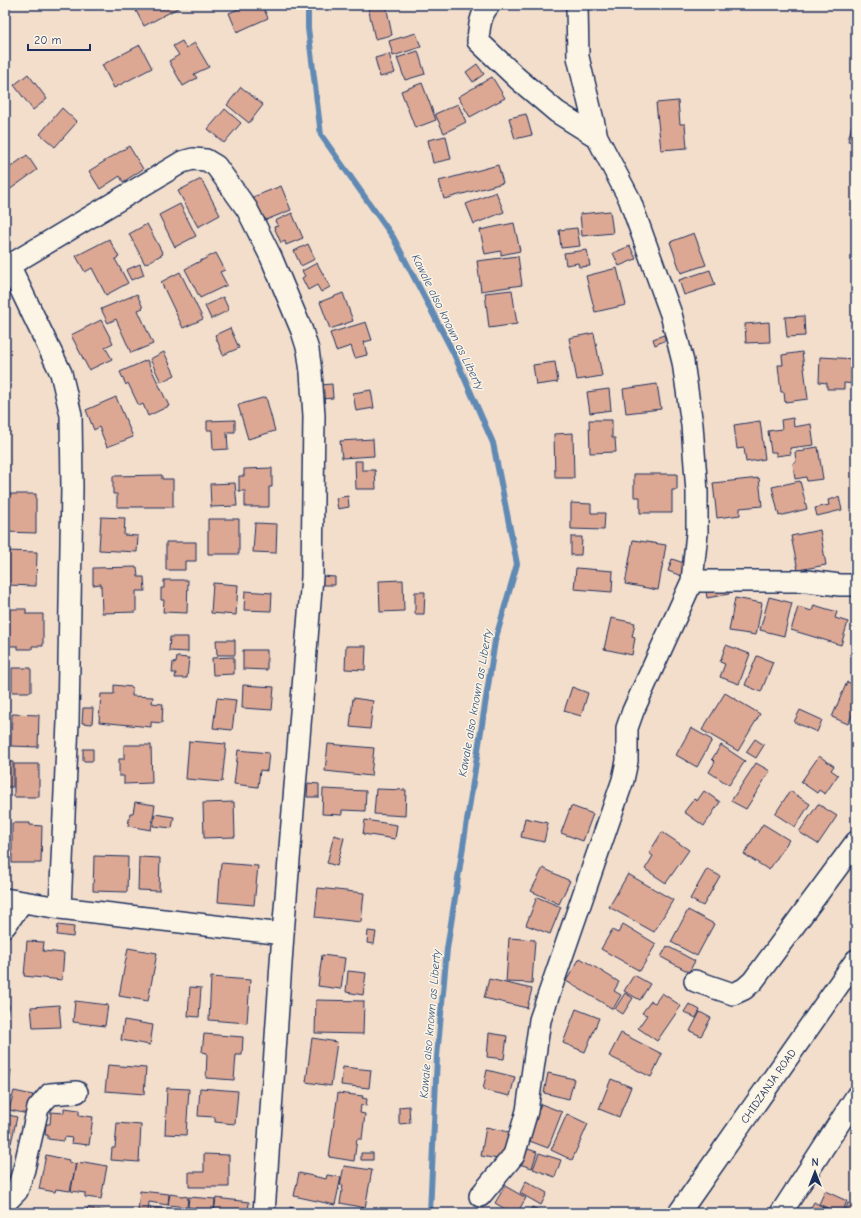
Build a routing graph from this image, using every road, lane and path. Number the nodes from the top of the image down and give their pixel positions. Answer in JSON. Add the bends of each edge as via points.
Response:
{"nodes":[{"id":1,"x":489,"y":5,"type":"edge"},
{"id":2,"x":577,"y":5,"type":"edge"},
{"id":3,"x":596,"y":137,"type":"junction"},
{"id":4,"x":7,"y":267,"type":"edge"},
{"id":5,"x":692,"y":581,"type":"junction"},
{"id":6,"x":856,"y":585,"type":"edge"},
{"id":7,"x":856,"y":842,"type":"edge"},
{"id":8,"x":14,"y":901,"type":"edge"},
{"id":9,"x":60,"y":908,"type":"junction"},
{"id":10,"x":5,"y":926,"type":"edge"},
{"id":11,"x":283,"y":934,"type":"junction"},
{"id":12,"x":856,"y":960,"type":"edge"},
{"id":13,"x":695,"y":981,"type":"dead end"},
{"id":14,"x":77,"y":1092,"type":"dead end"},
{"id":15,"x":855,"y":1103,"type":"edge"},
{"id":16,"x":480,"y":1196,"type":"dead end"},
{"id":17,"x":5,"y":1204,"type":"edge"},
{"id":18,"x":9,"y":1213,"type":"edge"},
{"id":19,"x":264,"y":1213,"type":"edge"},
{"id":20,"x":679,"y":1213,"type":"edge"},
{"id":21,"x":781,"y":1213,"type":"edge"}],
"edges":[{"from":1,"to":3,"type":"street","via":[[481,21],[478,41],[557,112]]},
{"from":2,"to":3,"type":"street","via":[[578,57]]},
{"from":3,"to":5,"type":"street","via":[[629,198],[671,314],[684,362],[692,425],[696,492],[697,533]]},
{"from":4,"to":9,"type":"street","via":[[61,373],[71,415],[68,722]]},
{"from":4,"to":11,"type":"street","via":[[182,162],[193,159],[206,160],[216,166],[247,209],[271,257],[302,331],[308,350],[314,416],[312,577]]},
{"from":5,"to":6,"type":"street","via":[[807,581]]},
{"from":5,"to":16,"type":"street","via":[[627,728],[627,761],[623,780],[540,1020],[527,1111],[514,1155]]},
{"from":7,"to":13,"type":"street","via":[[753,981],[744,989],[733,994]]},
{"from":8,"to":9,"type":"street"},
{"from":8,"to":10,"type":"street"},
{"from":9,"to":11,"type":"street"},
{"from":11,"to":19,"type":"street"},
{"from":12,"to":20,"type":"street","name":"CHIDZANJA ROAD"},
{"from":14,"to":17,"type":"street","via":[[50,1094],[38,1108],[22,1176],[16,1191]]},
{"from":15,"to":21,"type":"street"},
{"from":17,"to":18,"type":"street"}]}
